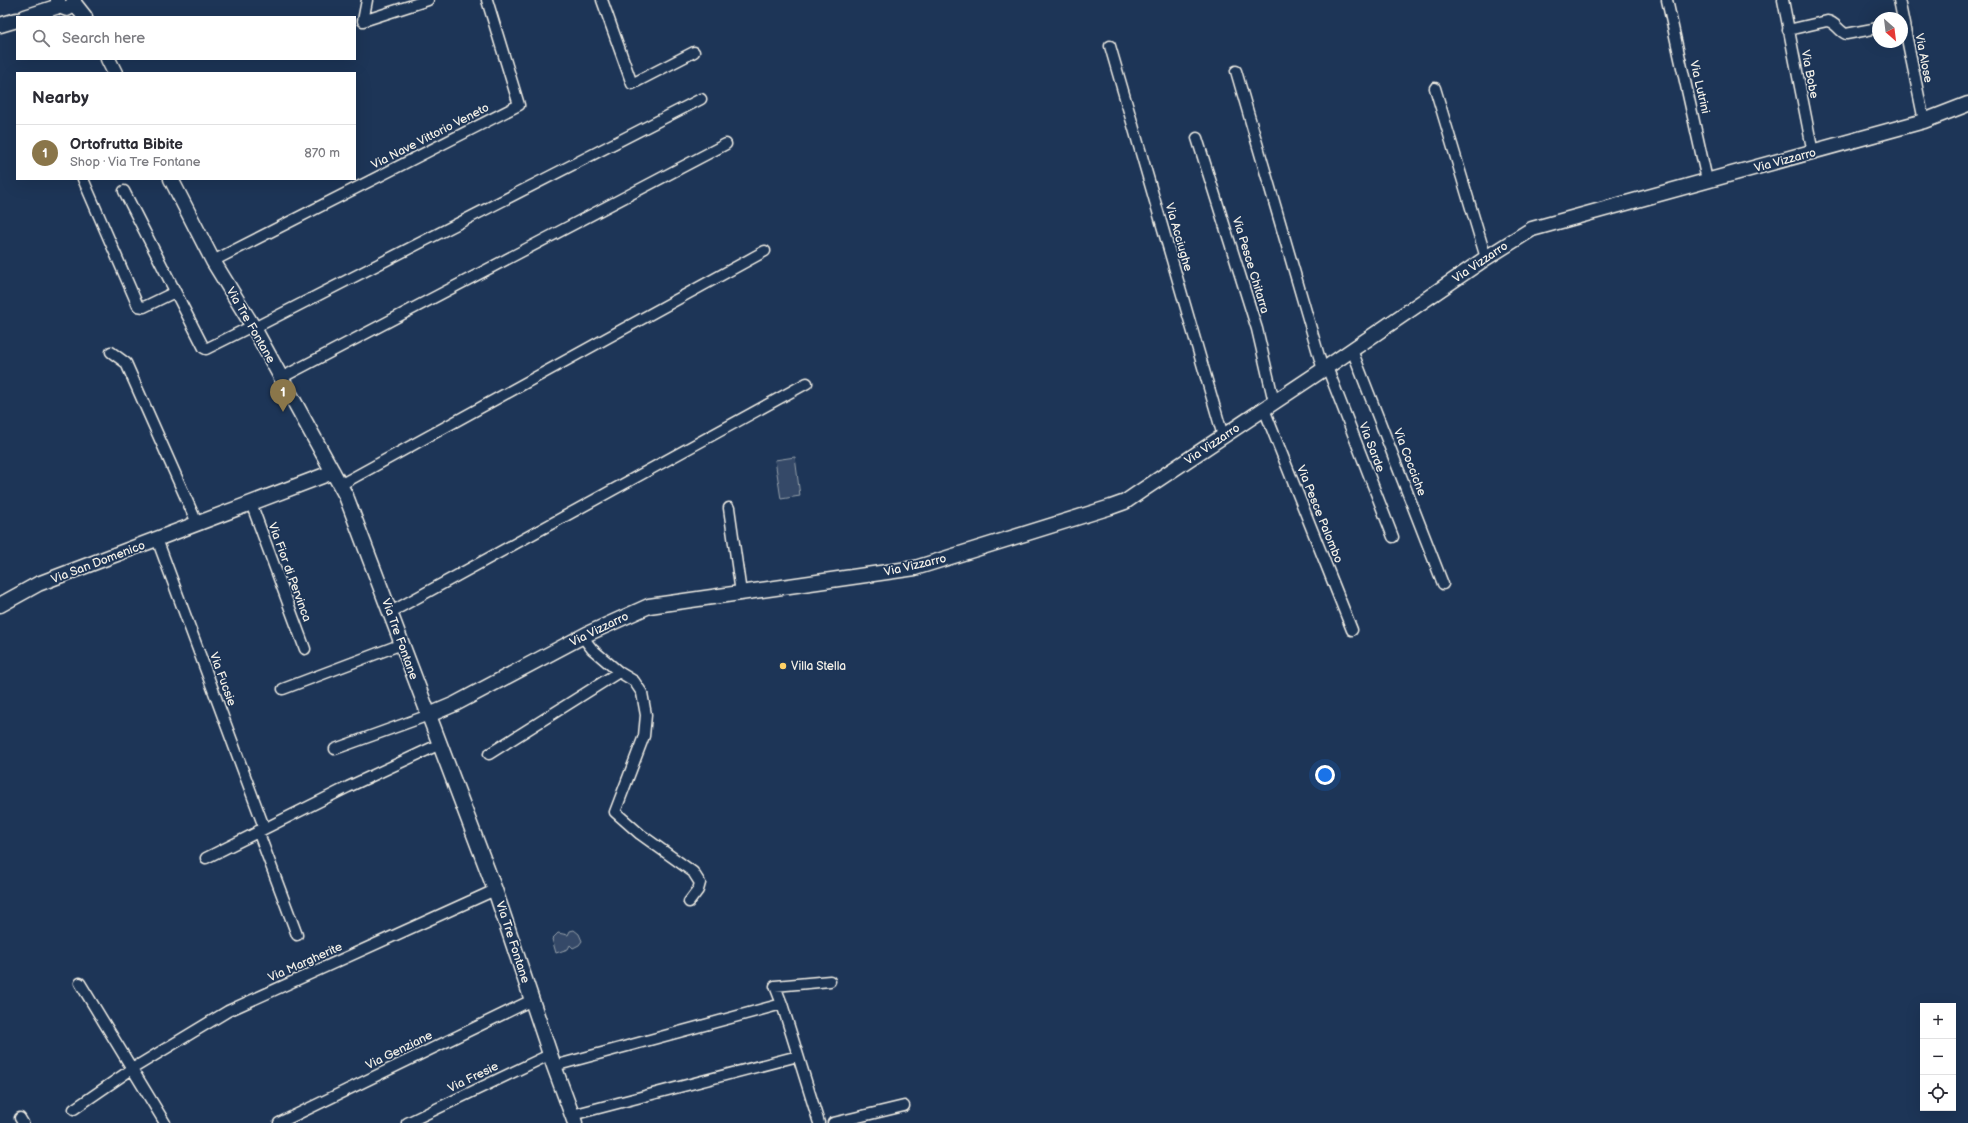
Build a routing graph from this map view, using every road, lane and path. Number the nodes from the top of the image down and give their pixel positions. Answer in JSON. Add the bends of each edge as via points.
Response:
{"nodes":[{"id":1,"x":367,"y":0,"type":"edge"},
{"id":2,"x":428,"y":0,"type":"edge"},
{"id":3,"x":487,"y":0,"type":"edge"},
{"id":4,"x":602,"y":0,"type":"edge"},
{"id":5,"x":1667,"y":0,"type":"edge"},
{"id":6,"x":1783,"y":0,"type":"edge"},
{"id":7,"x":1899,"y":0,"type":"edge"},
{"id":8,"x":74,"y":1,"type":"edge"},
{"id":9,"x":58,"y":3,"type":"edge"},
{"id":10,"x":404,"y":5,"type":"edge"},
{"id":11,"x":27,"y":16,"type":"edge"},
{"id":12,"x":84,"y":16,"type":"edge"},
{"id":13,"x":16,"y":20,"type":"edge"},
{"id":14,"x":0,"y":25,"type":"edge"},
{"id":15,"x":1872,"y":29,"type":"edge"},
{"id":16,"x":1788,"y":30,"type":"junction"},
{"id":17,"x":1110,"y":46,"type":"dead end"},
{"id":18,"x":694,"y":52,"type":"dead end"},
{"id":19,"x":108,"y":60,"type":"edge"},
{"id":20,"x":1236,"y":71,"type":"dead end"},
{"id":21,"x":114,"y":72,"type":"edge"},
{"id":22,"x":1435,"y":88,"type":"dead end"},
{"id":23,"x":701,"y":100,"type":"dead end"},
{"id":24,"x":1968,"y":104,"type":"edge"},
{"id":25,"x":1924,"y":121,"type":"junction"},
{"id":26,"x":1197,"y":138,"type":"dead end"},
{"id":27,"x":726,"y":144,"type":"dead end"},
{"id":28,"x":1813,"y":153,"type":"junction"},
{"id":29,"x":83,"y":180,"type":"edge"},
{"id":30,"x":171,"y":180,"type":"edge"},
{"id":31,"x":1707,"y":180,"type":"junction"},
{"id":32,"x":124,"y":192,"type":"dead end"},
{"id":33,"x":765,"y":251,"type":"dead end"},
{"id":34,"x":1486,"y":258,"type":"junction"},
{"id":35,"x":213,"y":261,"type":"junction"},
{"id":36,"x":175,"y":292,"type":"junction"},
{"id":37,"x":253,"y":327,"type":"junction"},
{"id":38,"x":1352,"y":350,"type":"junction"},
{"id":39,"x":111,"y":352,"type":"dead end"},
{"id":40,"x":1325,"y":368,"type":"junction"},
{"id":41,"x":281,"y":378,"type":"junction"},
{"id":42,"x":807,"y":383,"type":"dead end"},
{"id":43,"x":1269,"y":405,"type":"junction"},
{"id":44,"x":1223,"y":436,"type":"junction"},
{"id":45,"x":333,"y":472,"type":"junction"},
{"id":46,"x":340,"y":485,"type":"junction"},
{"id":47,"x":251,"y":503,"type":"junction"},
{"id":48,"x":729,"y":508,"type":"dead end"},
{"id":49,"x":198,"y":524,"type":"junction"},
{"id":50,"x":1393,"y":537,"type":"dead end"},
{"id":51,"x":157,"y":539,"type":"junction"},
{"id":52,"x":1443,"y":584,"type":"dead end"},
{"id":53,"x":741,"y":593,"type":"junction"},
{"id":54,"x":0,"y":605,"type":"edge"},
{"id":55,"x":391,"y":612,"type":"junction"},
{"id":56,"x":1352,"y":630,"type":"dead end"},
{"id":57,"x":582,"y":636,"type":"junction"},
{"id":58,"x":402,"y":644,"type":"junction"},
{"id":59,"x":305,"y":649,"type":"dead end"},
{"id":60,"x":619,"y":672,"type":"junction"},
{"id":61,"x":283,"y":689,"type":"dead end"},
{"id":62,"x":428,"y":715,"type":"junction"},
{"id":63,"x":440,"y":744,"type":"junction"},
{"id":64,"x":335,"y":749,"type":"dead end"},
{"id":65,"x":489,"y":754,"type":"dead end"},
{"id":66,"x":261,"y":829,"type":"junction"},
{"id":67,"x":206,"y":858,"type":"dead end"},
{"id":68,"x":495,"y":890,"type":"junction"},
{"id":69,"x":689,"y":902,"type":"dead end"},
{"id":70,"x":297,"y":935,"type":"dead end"},
{"id":71,"x":830,"y":981,"type":"dead end"},
{"id":72,"x":80,"y":983,"type":"dead end"},
{"id":73,"x":532,"y":1000,"type":"junction"},
{"id":74,"x":782,"y":1004,"type":"junction"},
{"id":75,"x":798,"y":1056,"type":"junction"},
{"id":76,"x":552,"y":1060,"type":"junction"},
{"id":77,"x":132,"y":1069,"type":"junction"},
{"id":78,"x":904,"y":1106,"type":"dead end"},
{"id":79,"x":74,"y":1109,"type":"dead end"},
{"id":80,"x":573,"y":1119,"type":"edge"},
{"id":81,"x":165,"y":1123,"type":"edge"},
{"id":82,"x":278,"y":1123,"type":"edge"},
{"id":83,"x":407,"y":1123,"type":"edge"},
{"id":84,"x":819,"y":1123,"type":"edge"},
{"id":85,"x":833,"y":1123,"type":"edge"}],
"edges":[{"from":1,"to":10,"type":"street","via":[[363,21]]},
{"from":2,"to":10,"type":"street"},
{"from":3,"to":35,"type":"street","name":"Via Nave Vittorio Veneto","via":[[519,106]]},
{"from":4,"to":18,"type":"street","via":[[632,84]]},
{"from":5,"to":31,"type":"street","name":"Via Lutrini"},
{"from":6,"to":16,"type":"street","name":"Via Bobe"},
{"from":7,"to":25,"type":"street","name":"Via Alose"},
{"from":8,"to":9,"type":"street","via":[[67,9]]},
{"from":8,"to":12,"type":"street"},
{"from":9,"to":11,"type":"street"},
{"from":13,"to":14,"type":"street"},
{"from":15,"to":16,"type":"street","via":[[1846,34],[1833,22],[1827,21]]},
{"from":16,"to":28,"type":"street","name":"Via Bobe"},
{"from":17,"to":44,"type":"street","name":"Via Acciughe"},
{"from":19,"to":21,"type":"street"},
{"from":20,"to":40,"type":"street","name":"Via Sarde"},
{"from":22,"to":34,"type":"street"},
{"from":23,"to":37,"type":"street"},
{"from":24,"to":25,"type":"street","name":"Via Vizzarro"},
{"from":25,"to":28,"type":"street","name":"Via Vizzarro"},
{"from":26,"to":43,"type":"street","name":"Via Pesce Chitarra","via":[[1257,329]]},
{"from":27,"to":41,"type":"street"},
{"from":28,"to":31,"type":"street","name":"Via Vizzarro"},
{"from":29,"to":36,"type":"street","via":[[138,306],[144,307]]},
{"from":30,"to":35,"type":"street","name":"Via Tre Fontane"},
{"from":31,"to":34,"type":"street","name":"Via Vizzarro","via":[[1532,229]]},
{"from":32,"to":36,"type":"street"},
{"from":33,"to":46,"type":"street"},
{"from":34,"to":38,"type":"street","name":"Via Vizzarro"},
{"from":35,"to":37,"type":"street","name":"Via Tre Fontane"},
{"from":36,"to":37,"type":"street","via":[[206,349]]},
{"from":37,"to":41,"type":"street","name":"Via Tre Fontane"},
{"from":38,"to":40,"type":"street","name":"Via Vizzarro"},
{"from":38,"to":52,"type":"street","name":"Via Cocciche"},
{"from":39,"to":49,"type":"street","via":[[126,363]]},
{"from":40,"to":43,"type":"street","name":"Via Vizzarro"},
{"from":40,"to":50,"type":"street","name":"Via Sarde"},
{"from":41,"to":45,"type":"street","name":"Via Tre Fontane"},
{"from":42,"to":55,"type":"street"},
{"from":43,"to":44,"type":"street","name":"Via Vizzarro"},
{"from":43,"to":56,"type":"street","name":"Via Pesce Palombo"},
{"from":44,"to":53,"type":"street","name":"Via Vizzarro","via":[[1125,502],[1111,507],[915,568]]},
{"from":45,"to":46,"type":"street","name":"Via Tre Fontane"},
{"from":45,"to":47,"type":"street","name":"Via San Domenico"},
{"from":46,"to":55,"type":"street","name":"Via Tre Fontane"},
{"from":47,"to":49,"type":"street","name":"Via San Domenico"},
{"from":47,"to":59,"type":"street","name":"Via Fior di Pervinca"},
{"from":48,"to":53,"type":"street"},
{"from":49,"to":51,"type":"street","name":"Via San Domenico"},
{"from":51,"to":54,"type":"street","name":"Via San Domenico","via":[[38,584]]},
{"from":51,"to":66,"type":"street","name":"Via Fucsie"},
{"from":53,"to":57,"type":"street","name":"Via Vizzarro","via":[[656,604],[630,613]]},
{"from":55,"to":58,"type":"street","name":"Via Tre Fontane"},
{"from":57,"to":60,"type":"street","via":[[592,649]]},
{"from":57,"to":62,"type":"street","name":"Via Vizzarro","via":[[455,704]]},
{"from":58,"to":61,"type":"street"},
{"from":58,"to":62,"type":"street","name":"Via Tre Fontane"},
{"from":60,"to":65,"type":"street"},
{"from":60,"to":69,"type":"street","via":[[631,678],[640,687],[646,715],[644,736],[615,812],[640,834],[694,872],[700,883]]},
{"from":62,"to":63,"type":"street","name":"Via Tre Fontane"},
{"from":62,"to":64,"type":"street"},
{"from":63,"to":66,"type":"street"},
{"from":63,"to":68,"type":"street","name":"Via Tre Fontane"},
{"from":66,"to":67,"type":"street"},
{"from":66,"to":70,"type":"street","name":"Via Fucsie"},
{"from":68,"to":73,"type":"street","name":"Via Tre Fontane"},
{"from":68,"to":77,"type":"street","name":"Via Margherite","via":[[228,1011]]},
{"from":71,"to":74,"type":"street","via":[[775,986]]},
{"from":72,"to":77,"type":"street"},
{"from":73,"to":76,"type":"street","name":"Via Tre Fontane"},
{"from":73,"to":82,"type":"street","name":"Via Genziane"},
{"from":74,"to":75,"type":"street"},
{"from":74,"to":76,"type":"street","name":"Via Fresie"},
{"from":75,"to":80,"type":"street"},
{"from":75,"to":84,"type":"street"},
{"from":76,"to":80,"type":"street","name":"Via Tre Fontane"},
{"from":76,"to":83,"type":"street","name":"Via Fresie"},
{"from":77,"to":79,"type":"street","name":"Via Margherite"},
{"from":77,"to":81,"type":"street"},
{"from":78,"to":85,"type":"street"}]}
